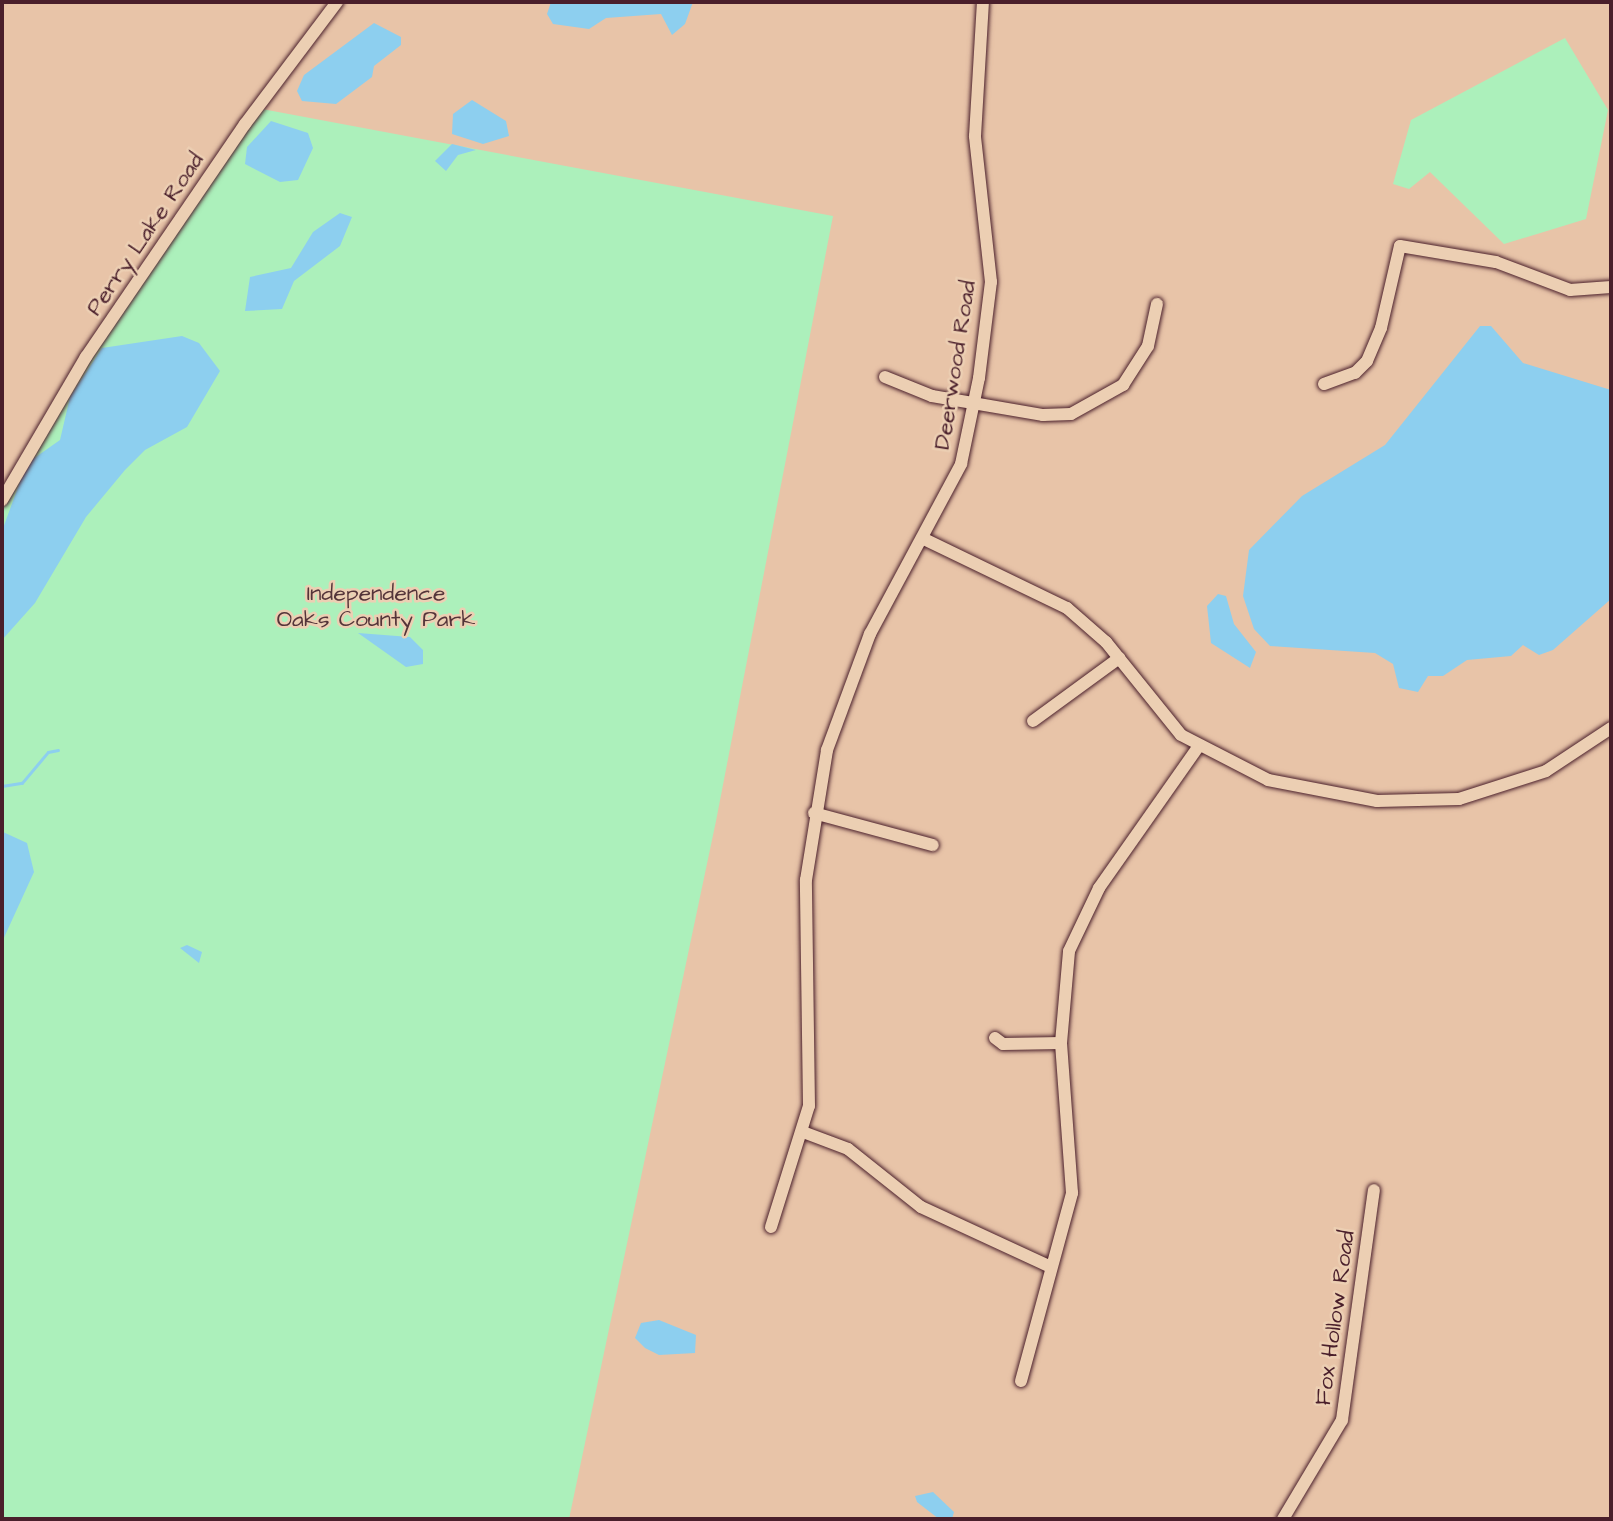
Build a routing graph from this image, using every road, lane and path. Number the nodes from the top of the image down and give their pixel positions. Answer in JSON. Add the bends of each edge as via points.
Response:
{"nodes":[{"id":1,"x":337,"y":2,"type":"edge"},
{"id":2,"x":983,"y":2,"type":"edge"},
{"id":3,"x":1611,"y":287,"type":"edge"},
{"id":4,"x":1157,"y":304,"type":"dead end"},
{"id":5,"x":885,"y":377,"type":"dead end"},
{"id":6,"x":1324,"y":384,"type":"dead end"},
{"id":7,"x":974,"y":404,"type":"junction"},
{"id":8,"x":2,"y":500,"type":"edge"},
{"id":9,"x":924,"y":539,"type":"junction"},
{"id":10,"x":1119,"y":658,"type":"junction"},
{"id":11,"x":1033,"y":721,"type":"dead end"},
{"id":12,"x":1611,"y":728,"type":"edge"},
{"id":13,"x":1198,"y":747,"type":"junction"},
{"id":14,"x":814,"y":813,"type":"junction"},
{"id":15,"x":933,"y":845,"type":"dead end"},
{"id":16,"x":995,"y":1038,"type":"dead end"},
{"id":17,"x":1061,"y":1043,"type":"junction"},
{"id":18,"x":803,"y":1132,"type":"junction"},
{"id":19,"x":1374,"y":1190,"type":"dead end"},
{"id":20,"x":771,"y":1227,"type":"dead end"},
{"id":21,"x":1051,"y":1267,"type":"junction"},
{"id":22,"x":1021,"y":1381,"type":"dead end"},
{"id":23,"x":1283,"y":1519,"type":"edge"}],
"edges":[{"from":1,"to":8,"type":"street","name":"Perry Lake Road","via":[[281,73],[86,356]]},
{"from":2,"to":7,"type":"street","name":"Deerwood Road","via":[[975,149],[991,282]]},
{"from":3,"to":6,"type":"street","via":[[1570,290],[1496,262],[1400,246],[1381,328],[1367,361],[1355,373]]},
{"from":4,"to":7,"type":"street","via":[[1141,361],[1108,399],[1056,416]]},
{"from":5,"to":7,"type":"street","via":[[905,390]]},
{"from":7,"to":9,"type":"street","name":"Deerwood Road","via":[[961,464]]},
{"from":9,"to":10,"type":"street","via":[[1067,608]]},
{"from":9,"to":14,"type":"street","name":"Deerwood Road","via":[[850,680]]},
{"from":10,"to":11,"type":"street"},
{"from":10,"to":13,"type":"street","via":[[1156,709]]},
{"from":12,"to":13,"type":"street","via":[[1523,781],[1431,802],[1355,798],[1268,780]]},
{"from":13,"to":17,"type":"street","via":[[1078,927],[1062,992]]},
{"from":14,"to":15,"type":"street"},
{"from":14,"to":18,"type":"street","name":"Deerwood Road","via":[[806,880],[809,1106]]},
{"from":16,"to":17,"type":"street","via":[[1003,1044]]},
{"from":17,"to":21,"type":"street","via":[[1072,1193]]},
{"from":18,"to":20,"type":"street"},
{"from":18,"to":21,"type":"street","via":[[848,1149],[921,1207],[962,1230]]},
{"from":19,"to":23,"type":"street","name":"Fox Hollow Road","via":[[1342,1420]]},
{"from":21,"to":22,"type":"street"}]}
